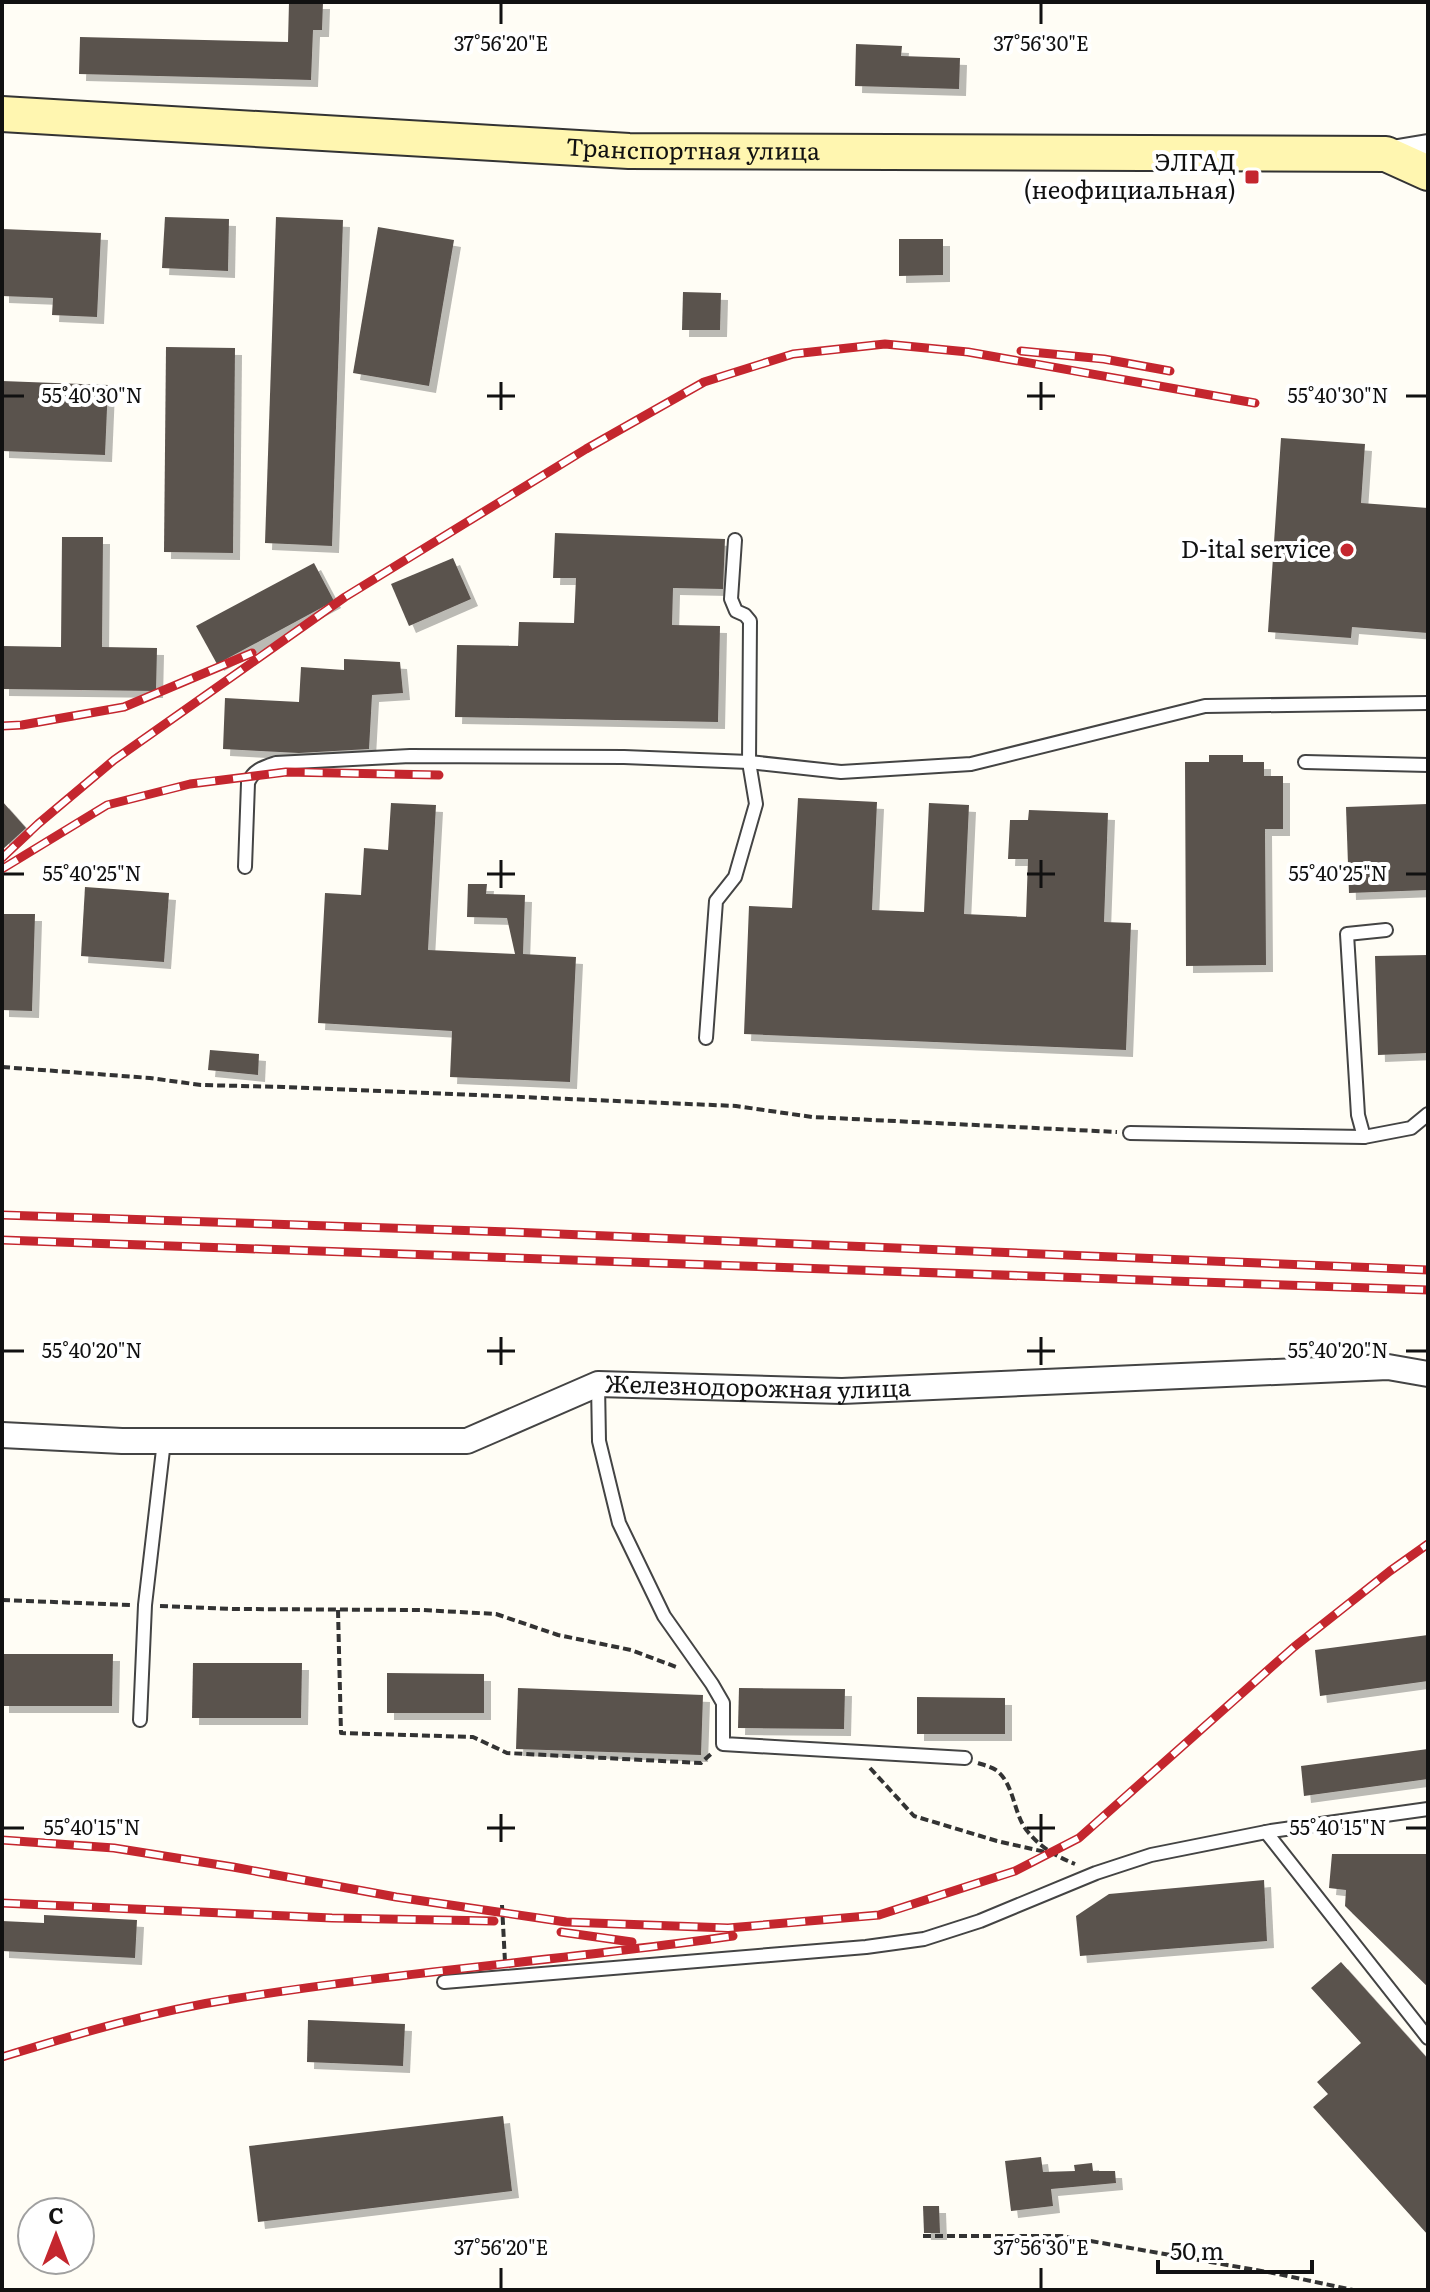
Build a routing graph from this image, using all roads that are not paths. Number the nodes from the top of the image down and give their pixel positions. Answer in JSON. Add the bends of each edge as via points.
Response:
{"nodes":[{"id":1,"x":2,"y":114,"type":"edge"},
{"id":2,"x":1428,"y":147,"type":"edge"},
{"id":3,"x":1386,"y":154,"type":"junction"},
{"id":4,"x":1428,"y":173,"type":"edge"},
{"id":5,"x":735,"y":540,"type":"dead end"},
{"id":6,"x":1428,"y":703,"type":"edge"},
{"id":7,"x":749,"y":762,"type":"junction"},
{"id":8,"x":1305,"y":762,"type":"dead end"},
{"id":9,"x":1428,"y":765,"type":"edge"},
{"id":10,"x":245,"y":867,"type":"dead end"},
{"id":11,"x":1386,"y":930,"type":"dead end"},
{"id":12,"x":706,"y":1038,"type":"dead end"},
{"id":13,"x":1428,"y":1114,"type":"edge"},
{"id":14,"x":1130,"y":1133,"type":"road end"},
{"id":15,"x":1364,"y":1137,"type":"junction"},
{"id":16,"x":1428,"y":1374,"type":"edge"},
{"id":17,"x":598,"y":1384,"type":"junction"},
{"id":18,"x":2,"y":1435,"type":"edge"},
{"id":19,"x":164,"y":1441,"type":"junction"},
{"id":20,"x":140,"y":1720,"type":"dead end"},
{"id":21,"x":965,"y":1758,"type":"road end"},
{"id":22,"x":1428,"y":1809,"type":"edge"},
{"id":23,"x":1266,"y":1832,"type":"junction"},
{"id":24,"x":444,"y":1982,"type":"dead end"},
{"id":25,"x":1428,"y":2038,"type":"edge"}],
"edges":[{"from":1,"to":3,"type":"street","name":"Транспортная улица","via":[[629,151]]},
{"from":2,"to":3,"type":"street"},
{"from":3,"to":4,"type":"street"},
{"from":5,"to":7,"type":"lane","via":[[731,599],[736,611],[750,621]]},
{"from":6,"to":7,"type":"lane","via":[[1205,706],[971,764],[841,772]]},
{"from":7,"to":10,"type":"lane","via":[[410,756],[276,763],[250,776]]},
{"from":7,"to":12,"type":"lane","via":[[756,804],[735,877],[716,901]]},
{"from":8,"to":9,"type":"lane"},
{"from":11,"to":15,"type":"lane","via":[[1347,934],[1358,1115]]},
{"from":13,"to":15,"type":"lane","via":[[1411,1128]]},
{"from":14,"to":15,"type":"lane"},
{"from":16,"to":17,"type":"street","name":"Железнодорожная улица","via":[[1388,1367],[842,1391]]},
{"from":17,"to":19,"type":"street","name":"Железнодорожная улица","via":[[467,1441]]},
{"from":17,"to":21,"type":"lane","via":[[599,1441],[619,1523],[664,1616],[723,1703],[723,1744]]},
{"from":18,"to":19,"type":"street","name":"Железнодорожная улица"},
{"from":19,"to":20,"type":"lane","via":[[145,1605]]},
{"from":22,"to":23,"type":"lane"},
{"from":23,"to":24,"type":"lane","via":[[1151,1855],[924,1939]]},
{"from":23,"to":25,"type":"lane"}]}
